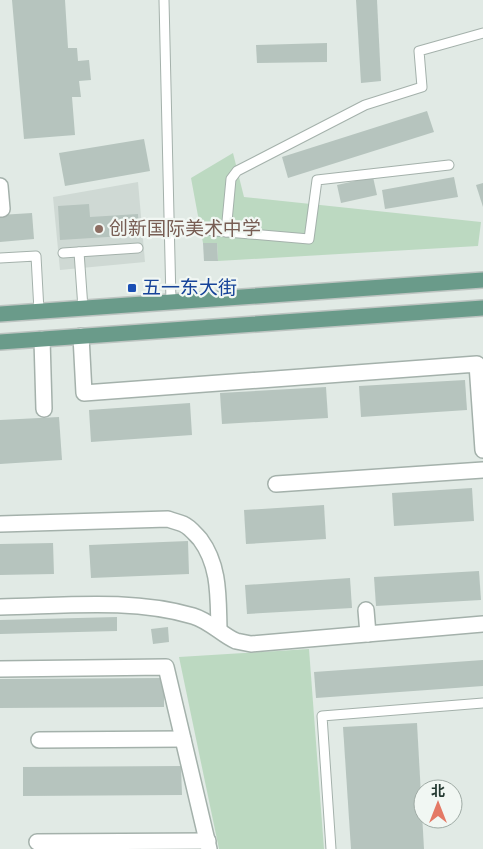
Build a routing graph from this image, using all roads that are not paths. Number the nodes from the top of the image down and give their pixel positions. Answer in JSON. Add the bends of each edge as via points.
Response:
{"nodes":[{"id":1,"x":164,"y":0,"type":"edge"},
{"id":2,"x":483,"y":32,"type":"edge"},
{"id":3,"x":449,"y":165,"type":"dead end"},
{"id":4,"x":0,"y":186,"type":"edge"},
{"id":5,"x":0,"y":210,"type":"edge"},
{"id":6,"x":169,"y":227,"type":"junction"},
{"id":7,"x":226,"y":232,"type":"junction"},
{"id":8,"x":138,"y":248,"type":"dead end"},
{"id":9,"x":78,"y":252,"type":"junction"},
{"id":10,"x":63,"y":253,"type":"dead end"},
{"id":11,"x":0,"y":258,"type":"edge"},
{"id":12,"x":483,"y":280,"type":"edge"},
{"id":13,"x":171,"y":302,"type":"junction"},
{"id":14,"x":83,"y":308,"type":"junction"},
{"id":15,"x":483,"y":308,"type":"edge"},
{"id":16,"x":39,"y":311,"type":"junction"},
{"id":17,"x":0,"y":314,"type":"edge"},
{"id":18,"x":81,"y":336,"type":"junction"},
{"id":19,"x":42,"y":339,"type":"junction"},
{"id":20,"x":0,"y":342,"type":"edge"},
{"id":21,"x":44,"y":409,"type":"dead end"},
{"id":22,"x":483,"y":450,"type":"edge"},
{"id":23,"x":483,"y":470,"type":"edge"},
{"id":24,"x":276,"y":484,"type":"dead end"},
{"id":25,"x":0,"y":524,"type":"edge"},
{"id":26,"x":0,"y":607,"type":"edge"},
{"id":27,"x":366,"y":610,"type":"dead end"},
{"id":28,"x":483,"y":624,"type":"edge"},
{"id":29,"x":219,"y":629,"type":"junction"},
{"id":30,"x":368,"y":634,"type":"junction"},
{"id":31,"x":0,"y":669,"type":"edge"},
{"id":32,"x":483,"y":703,"type":"edge"},
{"id":33,"x":183,"y":739,"type":"junction"},
{"id":34,"x":39,"y":740,"type":"dead end"},
{"id":35,"x":37,"y":842,"type":"dead end"},
{"id":36,"x":208,"y":845,"type":"edge"},
{"id":37,"x":331,"y":849,"type":"edge"}],
"edges":[{"from":1,"to":6,"type":"lane"},
{"from":2,"to":7,"type":"lane","via":[[420,51],[422,87],[365,105],[237,171],[230,179]]},
{"from":3,"to":7,"type":"lane","via":[[317,180],[309,239]]},
{"from":4,"to":5,"type":"street"},
{"from":6,"to":7,"type":"lane"},
{"from":6,"to":13,"type":"lane"},
{"from":8,"to":9,"type":"lane"},
{"from":9,"to":10,"type":"lane"},
{"from":9,"to":14,"type":"lane"},
{"from":11,"to":16,"type":"lane","via":[[36,256]]},
{"from":12,"to":13,"type":"main road"},
{"from":13,"to":14,"type":"main road"},
{"from":14,"to":16,"type":"main road"},
{"from":15,"to":18,"type":"main road"},
{"from":16,"to":17,"type":"main road"},
{"from":18,"to":19,"type":"main road"},
{"from":18,"to":22,"type":"street","via":[[84,393],[477,364]]},
{"from":19,"to":20,"type":"main road"},
{"from":19,"to":21,"type":"street"},
{"from":23,"to":24,"type":"street"},
{"from":25,"to":29,"type":"street","via":[[168,519],[183,524],[195,533],[213,562],[217,577]]},
{"from":26,"to":29,"type":"street","via":[[105,605],[153,608],[195,616]]},
{"from":27,"to":30,"type":"street"},
{"from":28,"to":30,"type":"street"},
{"from":29,"to":30,"type":"street","via":[[235,640],[251,644]]},
{"from":31,"to":33,"type":"street","via":[[166,666]]},
{"from":32,"to":37,"type":"lane","via":[[322,716]]},
{"from":33,"to":34,"type":"street"},
{"from":33,"to":36,"type":"street"},
{"from":35,"to":36,"type":"street"}]}
